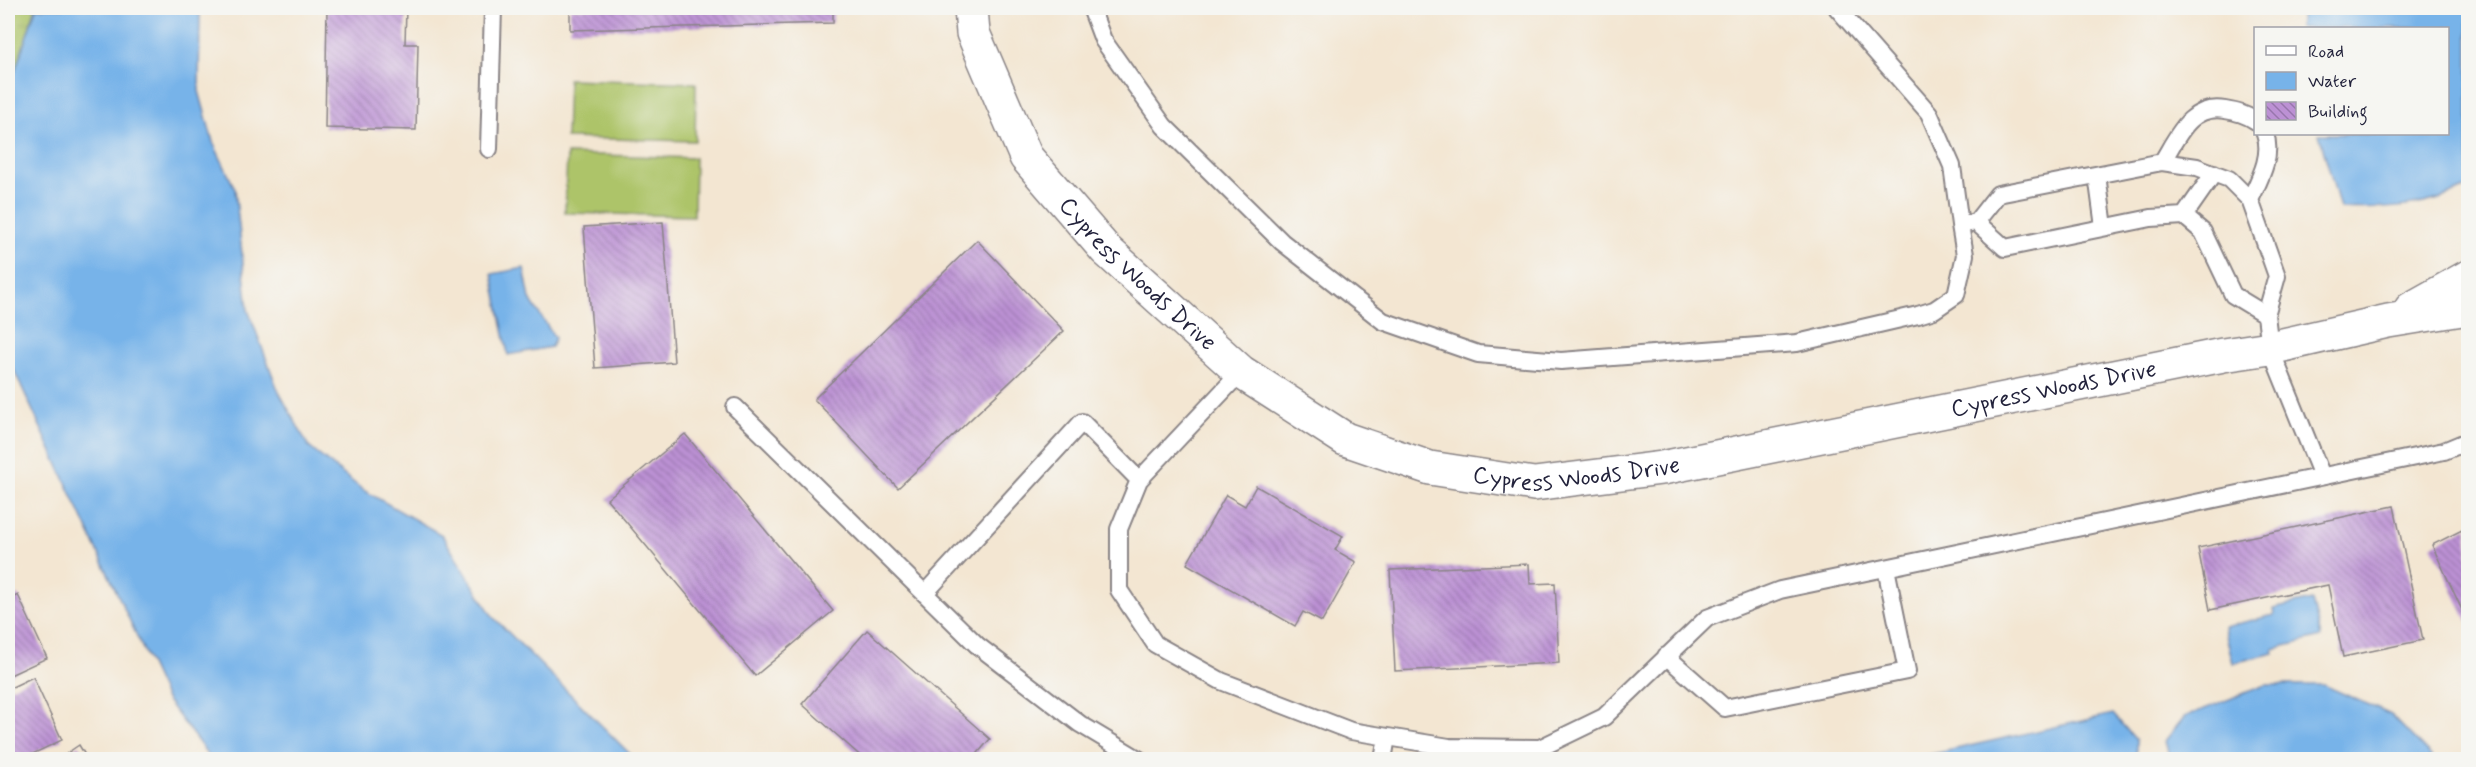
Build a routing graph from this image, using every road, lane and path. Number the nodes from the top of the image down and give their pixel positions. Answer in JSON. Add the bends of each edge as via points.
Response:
{"nodes":[{"id":1,"x":493,"y":8,"type":"edge"},
{"id":2,"x":971,"y":8,"type":"edge"},
{"id":3,"x":1091,"y":8,"type":"edge"},
{"id":4,"x":1837,"y":8,"type":"edge"},
{"id":5,"x":2254,"y":120,"type":"edge"},
{"id":6,"x":2265,"y":135,"type":"edge"},
{"id":7,"x":489,"y":149,"type":"dead end"},
{"id":8,"x":2162,"y":162,"type":"junction"},
{"id":9,"x":2214,"y":173,"type":"junction"},
{"id":10,"x":2097,"y":176,"type":"junction"},
{"id":11,"x":2250,"y":200,"type":"junction"},
{"id":12,"x":2184,"y":216,"type":"junction"},
{"id":13,"x":1968,"y":224,"type":"junction"},
{"id":14,"x":2104,"y":227,"type":"junction"},
{"id":15,"x":2469,"y":277,"type":"edge"},
{"id":16,"x":2469,"y":308,"type":"edge"},
{"id":17,"x":2266,"y":315,"type":"junction"},
{"id":18,"x":2388,"y":321,"type":"junction"},
{"id":19,"x":2270,"y":348,"type":"junction"},
{"id":20,"x":1241,"y":372,"type":"junction"},
{"id":21,"x":735,"y":407,"type":"dead end"},
{"id":22,"x":2469,"y":441,"type":"edge"},
{"id":23,"x":2322,"y":476,"type":"junction"},
{"id":24,"x":1139,"y":480,"type":"junction"},
{"id":25,"x":1886,"y":568,"type":"junction"},
{"id":26,"x":925,"y":593,"type":"junction"},
{"id":27,"x":1666,"y":656,"type":"junction"},
{"id":28,"x":1387,"y":737,"type":"junction"},
{"id":29,"x":1140,"y":759,"type":"edge"},
{"id":30,"x":1383,"y":759,"type":"edge"}],
"edges":[{"from":1,"to":7,"type":"lane"},
{"from":2,"to":20,"type":"street","name":"Cypress Woods Drive","via":[[973,33],[1026,158],[1106,250]]},
{"from":3,"to":13,"type":"lane","via":[[1102,40],[1164,126],[1282,242],[1383,321],[1479,354],[1561,361],[1797,343],[1918,315],[1934,310],[1956,295]]},
{"from":4,"to":13,"type":"lane","via":[[1929,113],[1952,166]]},
{"from":5,"to":8,"type":"lane","via":[[2244,113],[2213,108],[2197,113]]},
{"from":6,"to":11,"type":"lane","via":[[2264,169]]},
{"from":8,"to":9,"type":"lane"},
{"from":8,"to":10,"type":"lane"},
{"from":9,"to":11,"type":"lane","via":[[2229,180]]},
{"from":9,"to":12,"type":"lane"},
{"from":10,"to":13,"type":"lane","via":[[1998,194]]},
{"from":10,"to":14,"type":"lane"},
{"from":11,"to":17,"type":"lane","via":[[2277,276]]},
{"from":12,"to":14,"type":"lane"},
{"from":12,"to":17,"type":"lane","via":[[2203,232],[2233,295]]},
{"from":13,"to":14,"type":"lane","via":[[2006,248]]},
{"from":15,"to":18,"type":"street","name":"Cypress Woods Drive"},
{"from":16,"to":18,"type":"street","name":"Cypress Woods Drive"},
{"from":17,"to":19,"type":"lane"},
{"from":18,"to":19,"type":"street","name":"Cypress Woods Drive"},
{"from":19,"to":20,"type":"street","name":"Cypress Woods Drive","via":[[1662,468],[1534,484],[1430,468],[1345,439]]},
{"from":19,"to":23,"type":"lane"},
{"from":20,"to":24,"type":"lane"},
{"from":21,"to":26,"type":"lane"},
{"from":22,"to":23,"type":"lane","via":[[2444,451]]},
{"from":23,"to":25,"type":"lane"},
{"from":24,"to":26,"type":"lane","via":[[1082,422]]},
{"from":24,"to":28,"type":"lane","via":[[1119,529],[1119,590],[1155,644],[1221,681],[1351,731]]},
{"from":25,"to":27,"type":"lane","via":[[1780,590],[1707,618]]},
{"from":25,"to":27,"type":"lane","via":[[1906,671],[1725,708]]},
{"from":26,"to":29,"type":"lane","via":[[987,652],[1080,724]]},
{"from":27,"to":28,"type":"lane","via":[[1604,717],[1540,748],[1449,747]]},
{"from":28,"to":30,"type":"lane"}]}
